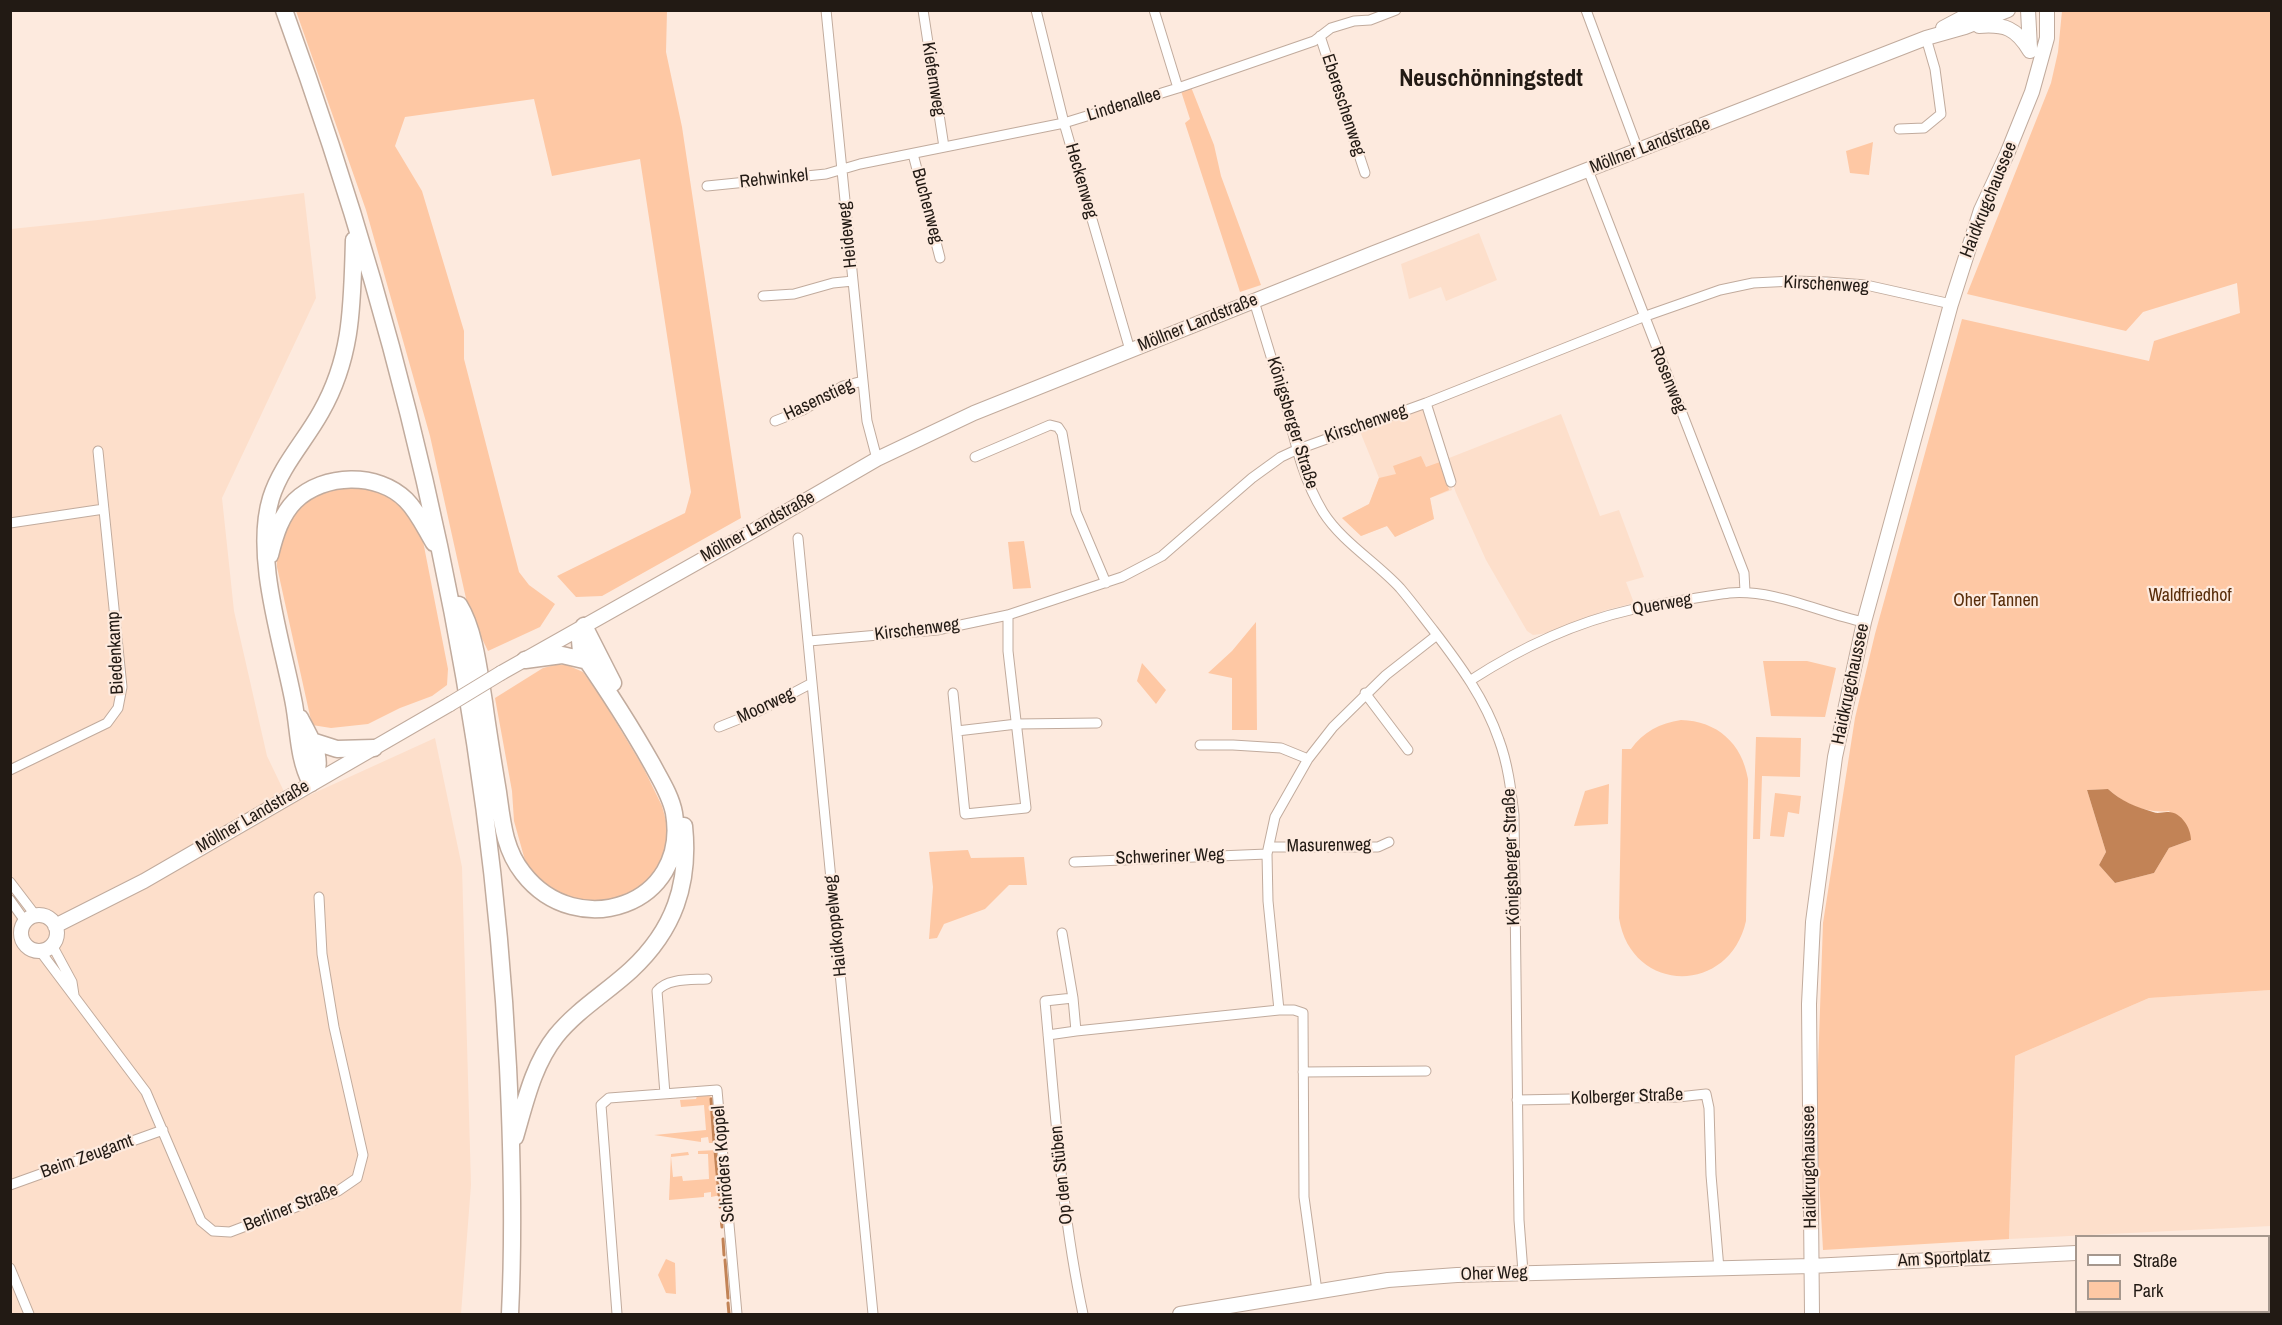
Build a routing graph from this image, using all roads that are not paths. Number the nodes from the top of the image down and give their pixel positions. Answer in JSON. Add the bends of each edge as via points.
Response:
{"nodes":[{"id":1,"x":284,"y":10,"type":"edge"},
{"id":2,"x":826,"y":10,"type":"edge"},
{"id":3,"x":923,"y":10,"type":"edge"},
{"id":4,"x":1036,"y":10,"type":"edge"},
{"id":5,"x":1154,"y":10,"type":"edge"},
{"id":6,"x":1396,"y":10,"type":"edge"},
{"id":7,"x":1586,"y":10,"type":"edge"},
{"id":8,"x":1977,"y":10,"type":"edge"},
{"id":9,"x":2008,"y":10,"type":"edge"},
{"id":10,"x":2028,"y":10,"type":"edge"},
{"id":11,"x":2047,"y":10,"type":"edge"},
{"id":12,"x":1965,"y":27,"type":"junction"},
{"id":13,"x":1320,"y":36,"type":"junction"},
{"id":14,"x":1926,"y":38,"type":"junction"},
{"id":15,"x":2030,"y":51,"type":"junction"},
{"id":16,"x":2036,"y":80,"type":"junction"},
{"id":17,"x":1178,"y":88,"type":"junction"},
{"id":18,"x":1064,"y":123,"type":"junction"},
{"id":19,"x":1899,"y":129,"type":"dead end"},
{"id":20,"x":944,"y":147,"type":"junction"},
{"id":21,"x":1638,"y":150,"type":"junction"},
{"id":22,"x":913,"y":154,"type":"junction"},
{"id":23,"x":841,"y":170,"type":"junction"},
{"id":24,"x":1588,"y":170,"type":"junction"},
{"id":25,"x":1365,"y":173,"type":"dead end"},
{"id":26,"x":707,"y":186,"type":"dead end"},
{"id":27,"x":354,"y":224,"type":"junction"},
{"id":28,"x":940,"y":258,"type":"dead end"},
{"id":29,"x":853,"y":281,"type":"junction"},
{"id":30,"x":764,"y":296,"type":"dead end"},
{"id":31,"x":1254,"y":301,"type":"junction"},
{"id":32,"x":1951,"y":304,"type":"junction"},
{"id":33,"x":1643,"y":317,"type":"junction"},
{"id":34,"x":1130,"y":350,"type":"junction"},
{"id":35,"x":863,"y":381,"type":"junction"},
{"id":36,"x":1426,"y":403,"type":"junction"},
{"id":37,"x":775,"y":421,"type":"dead end"},
{"id":38,"x":1296,"y":450,"type":"junction"},
{"id":39,"x":98,"y":451,"type":"dead end"},
{"id":40,"x":975,"y":457,"type":"dead end"},
{"id":41,"x":877,"y":459,"type":"junction"},
{"id":42,"x":1451,"y":482,"type":"dead end"},
{"id":43,"x":104,"y":508,"type":"junction"},
{"id":44,"x":10,"y":523,"type":"edge"},
{"id":45,"x":798,"y":538,"type":"dead end"},
{"id":46,"x":441,"y":556,"type":"junction"},
{"id":47,"x":268,"y":564,"type":"junction"},
{"id":48,"x":1106,"y":583,"type":"junction"},
{"id":49,"x":448,"y":587,"type":"junction"},
{"id":50,"x":1745,"y":591,"type":"junction"},
{"id":51,"x":1008,"y":615,"type":"junction"},
{"id":52,"x":1864,"y":622,"type":"junction"},
{"id":53,"x":584,"y":626,"type":"junction"},
{"id":54,"x":1437,"y":635,"type":"junction"},
{"id":55,"x":809,"y":641,"type":"junction"},
{"id":56,"x":525,"y":660,"type":"junction"},
{"id":57,"x":588,"y":661,"type":"junction"},
{"id":58,"x":1471,"y":680,"type":"junction"},
{"id":59,"x":813,"y":683,"type":"junction"},
{"id":60,"x":953,"y":693,"type":"dead end"},
{"id":61,"x":1365,"y":693,"type":"junction"},
{"id":62,"x":294,"y":706,"type":"junction"},
{"id":63,"x":1097,"y":723,"type":"dead end"},
{"id":64,"x":1017,"y":724,"type":"junction"},
{"id":65,"x":719,"y":727,"type":"dead end"},
{"id":66,"x":957,"y":731,"type":"junction"},
{"id":67,"x":312,"y":741,"type":"junction"},
{"id":68,"x":1200,"y":745,"type":"dead end"},
{"id":69,"x":374,"y":748,"type":"junction"},
{"id":70,"x":1408,"y":750,"type":"dead end"},
{"id":71,"x":1308,"y":759,"type":"junction"},
{"id":72,"x":10,"y":770,"type":"edge"},
{"id":73,"x":311,"y":783,"type":"junction"},
{"id":74,"x":1389,"y":842,"type":"dead end"},
{"id":75,"x":1268,"y":850,"type":"junction"},
{"id":76,"x":1074,"y":862,"type":"dead end"},
{"id":77,"x":10,"y":882,"type":"edge"},
{"id":78,"x":319,"y":897,"type":"dead end"},
{"id":79,"x":10,"y":900,"type":"edge"},
{"id":80,"x":31,"y":919,"type":"junction"},
{"id":81,"x":55,"y":926,"type":"junction"},
{"id":82,"x":1062,"y":933,"type":"dead end"},
{"id":83,"x":16,"y":943,"type":"edge"},
{"id":84,"x":46,"y":948,"type":"junction"},
{"id":85,"x":707,"y":979,"type":"dead end"},
{"id":86,"x":1073,"y":998,"type":"junction"},
{"id":87,"x":1278,"y":1010,"type":"junction"},
{"id":88,"x":1076,"y":1031,"type":"junction"},
{"id":89,"x":1048,"y":1035,"type":"junction"},
{"id":90,"x":1426,"y":1071,"type":"dead end"},
{"id":91,"x":1303,"y":1072,"type":"junction"},
{"id":92,"x":665,"y":1094,"type":"junction"},
{"id":93,"x":1517,"y":1100,"type":"junction"},
{"id":94,"x":163,"y":1130,"type":"junction"},
{"id":95,"x":511,"y":1153,"type":"junction"},
{"id":96,"x":10,"y":1185,"type":"edge"},
{"id":97,"x":2075,"y":1253,"type":"edge"},
{"id":98,"x":1811,"y":1266,"type":"junction"},
{"id":99,"x":10,"y":1268,"type":"edge"},
{"id":100,"x":1719,"y":1269,"type":"junction"},
{"id":101,"x":1523,"y":1272,"type":"junction"},
{"id":102,"x":1317,"y":1291,"type":"junction"},
{"id":103,"x":29,"y":1314,"type":"edge"},
{"id":104,"x":510,"y":1314,"type":"edge"},
{"id":105,"x":617,"y":1314,"type":"edge"},
{"id":106,"x":737,"y":1314,"type":"edge"},
{"id":107,"x":873,"y":1314,"type":"edge"},
{"id":108,"x":1083,"y":1314,"type":"edge"},
{"id":109,"x":1180,"y":1314,"type":"edge"},
{"id":110,"x":1812,"y":1314,"type":"edge"}],
"edges":[{"from":1,"to":27,"type":"highway"},
{"from":2,"to":23,"type":"street","name":"Heideweg"},
{"from":3,"to":20,"type":"street","name":"Kiefernweg"},
{"from":4,"to":18,"type":"street","name":"Heckenweg"},
{"from":5,"to":17,"type":"street"},
{"from":6,"to":13,"type":"street","name":"Lindenallee","via":[[1331,28]]},
{"from":7,"to":21,"type":"street"},
{"from":8,"to":14,"type":"main road","name":"Möllner Landstraße"},
{"from":9,"to":12,"type":"main road","name":"Möllner Landstraße"},
{"from":10,"to":15,"type":"main road"},
{"from":11,"to":16,"type":"main road","name":"Haidkrugchaussee","via":[[2046,38]]},
{"from":12,"to":14,"type":"main road","name":"Möllner Landstraße"},
{"from":12,"to":15,"type":"main road","via":[[2005,27],[2019,34]]},
{"from":13,"to":17,"type":"street","name":"Lindenallee"},
{"from":13,"to":25,"type":"street","name":"Ebereschenweg"},
{"from":14,"to":19,"type":"street","via":[[1941,114],[1924,128]]},
{"from":14,"to":21,"type":"main road","name":"Möllner Landstraße"},
{"from":15,"to":16,"type":"main road"},
{"from":16,"to":32,"type":"main road","name":"Haidkrugchaussee","via":[[1982,210]]},
{"from":17,"to":18,"type":"street","name":"Lindenallee"},
{"from":18,"to":20,"type":"street","name":"Lindenallee"},
{"from":18,"to":34,"type":"street","name":"Heckenweg"},
{"from":20,"to":22,"type":"street","name":"Lindenallee"},
{"from":21,"to":24,"type":"main road","name":"Möllner Landstraße"},
{"from":22,"to":23,"type":"street","name":"Lindenallee"},
{"from":22,"to":28,"type":"street","name":"Buchenweg"},
{"from":23,"to":26,"type":"street","name":"Rehwinkel"},
{"from":23,"to":29,"type":"street","name":"Heideweg"},
{"from":24,"to":31,"type":"main road","name":"Möllner Landstraße"},
{"from":24,"to":33,"type":"street","name":"Rosenweg"},
{"from":27,"to":46,"type":"highway","via":[[400,380]]},
{"from":27,"to":47,"type":"highway","via":[[348,343],[333,391],[271,497],[264,532]]},
{"from":29,"to":30,"type":"street","via":[[794,294]]},
{"from":29,"to":35,"type":"street","name":"Heideweg"},
{"from":31,"to":34,"type":"main road","name":"Möllner Landstraße"},
{"from":31,"to":38,"type":"street","name":"Königsberger Straße"},
{"from":32,"to":33,"type":"street","name":"Kirschenweg","via":[[1866,285],[1793,281],[1720,290]]},
{"from":32,"to":52,"type":"main road","name":"Haidkrugchaussee"},
{"from":33,"to":36,"type":"street","name":"Kirschenweg"},
{"from":33,"to":50,"type":"street","name":"Rosenweg","via":[[1744,573]]},
{"from":34,"to":41,"type":"main road","name":"Möllner Landstraße","via":[[974,413]]},
{"from":35,"to":37,"type":"street","name":"Hasenstieg","via":[[843,386]]},
{"from":35,"to":41,"type":"street","name":"Heideweg","via":[[867,421]]},
{"from":36,"to":38,"type":"street","name":"Kirschenweg"},
{"from":36,"to":42,"type":"street"},
{"from":38,"to":48,"type":"street","name":"Kirschenweg","via":[[1252,478],[1162,556]]},
{"from":38,"to":54,"type":"street","name":"Königsberger Straße","via":[[1325,515],[1400,588]]},
{"from":39,"to":43,"type":"street","name":"Biedenkamp"},
{"from":40,"to":48,"type":"street","via":[[1050,425],[1058,427],[1076,512]]},
{"from":41,"to":53,"type":"main road","name":"Möllner Landstraße"},
{"from":43,"to":44,"type":"street"},
{"from":43,"to":72,"type":"street","name":"Biedenkamp","via":[[122,687],[118,708],[106,723]]},
{"from":45,"to":55,"type":"street","name":"Haidkoppelweg"},
{"from":46,"to":47,"type":"highway","via":[[405,499],[376,483],[355,479],[318,486],[295,501],[280,523]]},
{"from":46,"to":49,"type":"highway"},
{"from":47,"to":62,"type":"highway"},
{"from":48,"to":51,"type":"street","name":"Kirschenweg"},
{"from":49,"to":57,"type":"highway","via":[[462,609],[474,649],[502,825],[511,854],[523,874],[548,896],[569,906],[597,910],[634,901],[655,885],[674,849],[675,824],[662,783]]},
{"from":49,"to":95,"type":"highway","via":[[463,659],[494,887],[504,993]]},
{"from":50,"to":52,"type":"street","name":"Querweg"},
{"from":50,"to":58,"type":"street","name":"Querweg","via":[[1634,609],[1583,624],[1558,633]]},
{"from":51,"to":55,"type":"street","name":"Kirschenweg","via":[[937,630]]},
{"from":51,"to":64,"type":"street"},
{"from":52,"to":98,"type":"main road","name":"Haidkrugchaussee","via":[[1835,757],[1813,922],[1809,1026]]},
{"from":53,"to":56,"type":"main road","name":"Möllner Landstraße"},
{"from":53,"to":57,"type":"highway","via":[[579,644]]},
{"from":53,"to":95,"type":"highway","via":[[671,786],[684,825],[685,874],[663,933],[630,970],[554,1038],[535,1074]]},
{"from":54,"to":58,"type":"street","name":"Königsberger Straße"},
{"from":54,"to":61,"type":"street"},
{"from":55,"to":59,"type":"street","name":"Haidkoppelweg"},
{"from":56,"to":57,"type":"highway","via":[[562,655]]},
{"from":56,"to":69,"type":"main road","name":"Möllner Landstraße","bridge":true},
{"from":58,"to":93,"type":"street","name":"Königsberger Straße","via":[[1500,741],[1514,815]]},
{"from":59,"to":65,"type":"street","name":"Moorweg"},
{"from":59,"to":107,"type":"street","name":"Haidkoppelweg"},
{"from":60,"to":66,"type":"street"},
{"from":61,"to":70,"type":"street"},
{"from":61,"to":71,"type":"street"},
{"from":62,"to":67,"type":"highway"},
{"from":62,"to":73,"type":"highway","via":[[302,761]]},
{"from":63,"to":64,"type":"street"},
{"from":64,"to":66,"type":"street"},
{"from":64,"to":66,"type":"street","via":[[1026,808],[965,814]]},
{"from":67,"to":69,"type":"highway","via":[[337,749]]},
{"from":67,"to":73,"type":"highway","via":[[319,764]]},
{"from":68,"to":71,"type":"street","via":[[1281,748]]},
{"from":69,"to":73,"type":"main road","name":"Möllner Landstraße"},
{"from":71,"to":75,"type":"street","via":[[1275,817]]},
{"from":73,"to":81,"type":"main road","name":"Möllner Landstraße","via":[[144,881]]},
{"from":74,"to":75,"type":"street","name":"Masurenweg","via":[[1378,847]]},
{"from":75,"to":76,"type":"street","name":"Schweriner Weg"},
{"from":75,"to":87,"type":"street","via":[[1268,901]]},
{"from":77,"to":80,"type":"street"},
{"from":78,"to":94,"type":"street","name":"Berliner Straße","via":[[322,954],[334,1027],[363,1155],[357,1178],[338,1191],[231,1232],[213,1231],[201,1221]]},
{"from":79,"to":80,"type":"street"},
{"from":80,"to":81,"type":"main road","via":[[47,918]]},
{"from":80,"to":83,"type":"main road"},
{"from":81,"to":84,"type":"main road","via":[[57,936]]},
{"from":82,"to":86,"type":"street"},
{"from":83,"to":84,"type":"main road","via":[[30,949]]},
{"from":84,"to":94,"type":"street","name":"Berliner Straße","via":[[65,986],[146,1092]]},
{"from":85,"to":92,"type":"street","via":[[669,982],[657,991]]},
{"from":86,"to":88,"type":"street"},
{"from":86,"to":89,"type":"street","name":"Op den Stüben","via":[[1045,1001]]},
{"from":87,"to":88,"type":"street"},
{"from":87,"to":91,"type":"street","via":[[1303,1013]]},
{"from":88,"to":89,"type":"street"},
{"from":89,"to":108,"type":"street","name":"Op den Stüben","via":[[1068,1236]]},
{"from":90,"to":91,"type":"street"},
{"from":91,"to":102,"type":"street","via":[[1304,1197]]},
{"from":92,"to":105,"type":"street","name":"Schröders Koppel","via":[[609,1098],[601,1106]]},
{"from":92,"to":106,"type":"street","name":"Schröders Koppel","via":[[717,1090]]},
{"from":93,"to":100,"type":"street","name":"Kolberger Straße","via":[[1706,1094]]},
{"from":93,"to":101,"type":"street","name":"Königsberger Straße"},
{"from":94,"to":96,"type":"street","name":"Beim Zeugamt"},
{"from":95,"to":104,"type":"highway"},
{"from":97,"to":98,"type":"main road","name":"Am Sportplatz"},
{"from":98,"to":100,"type":"main road","name":"Oher Weg"},
{"from":98,"to":110,"type":"main road","name":"Haidkrugchaussee"},
{"from":99,"to":103,"type":"street"},
{"from":100,"to":101,"type":"main road","name":"Oher Weg"},
{"from":101,"to":102,"type":"main road","name":"Oher Weg","via":[[1388,1280]]},
{"from":102,"to":109,"type":"main road","name":"Oher Weg"}]}
